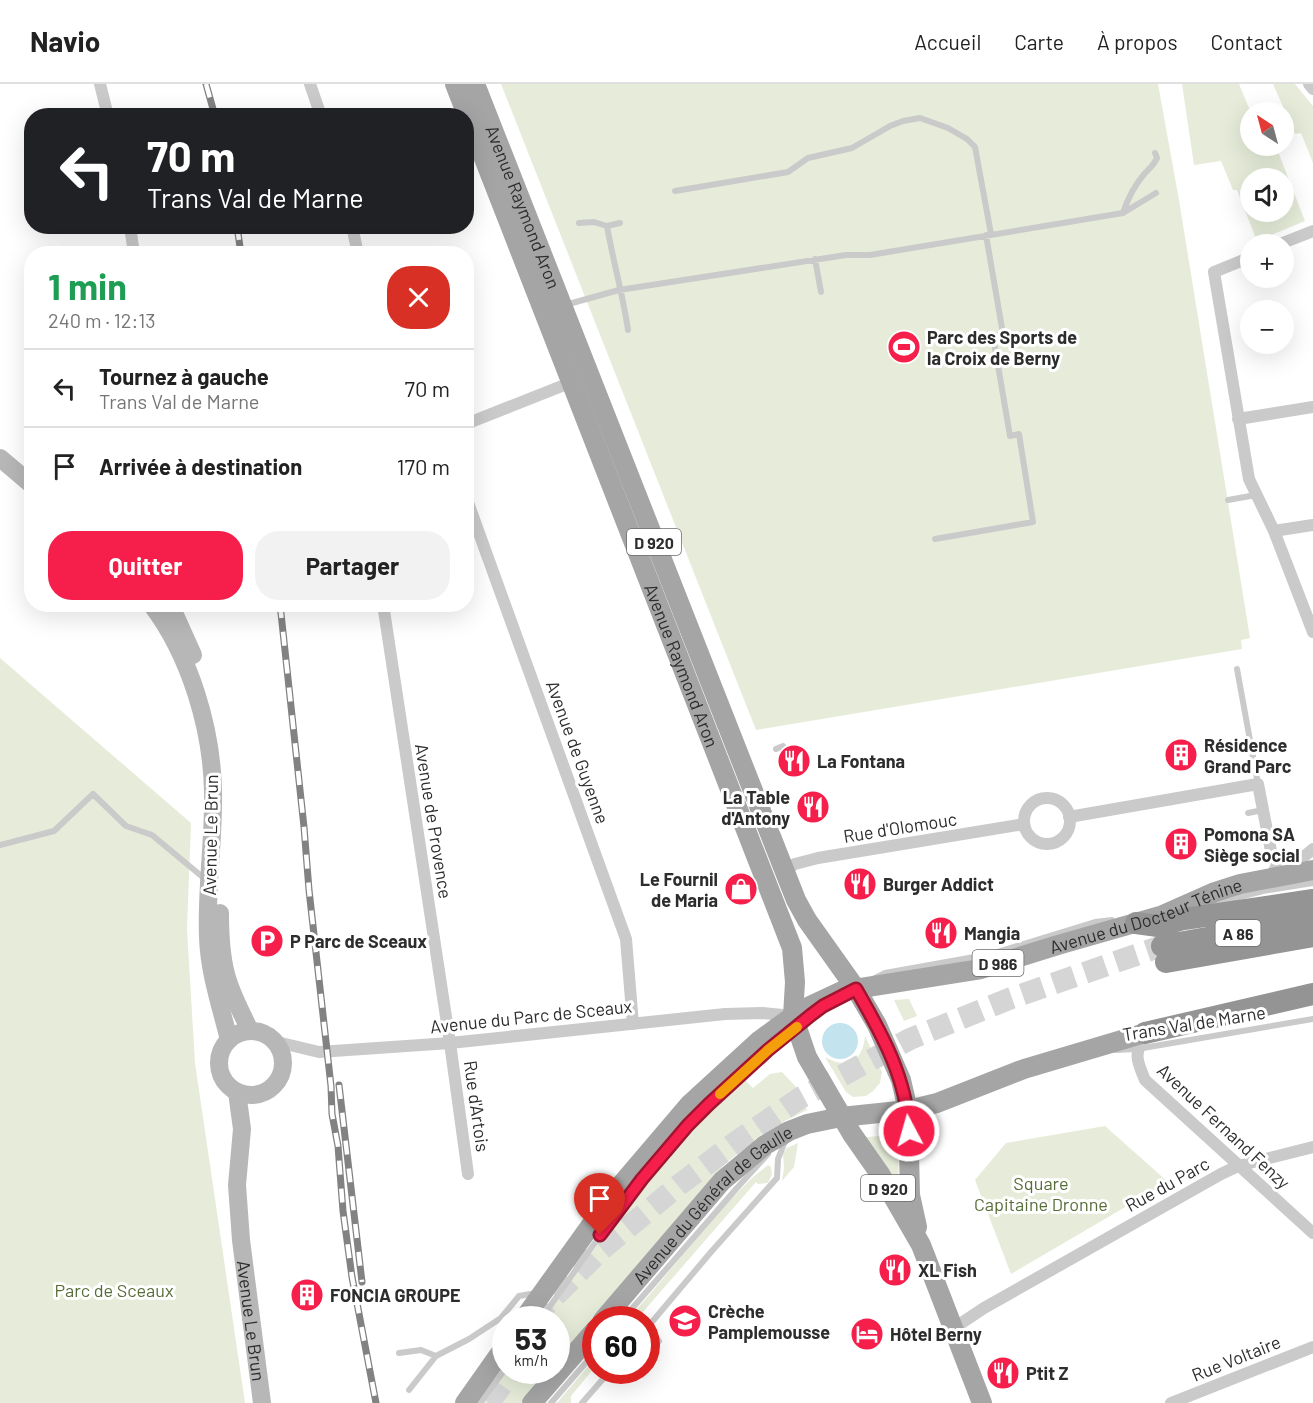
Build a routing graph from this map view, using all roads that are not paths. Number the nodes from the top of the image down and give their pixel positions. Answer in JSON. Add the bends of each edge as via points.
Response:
{"nodes":[{"id":1,"x":100,"y":84,"type":"edge"},
{"id":2,"x":310,"y":84,"type":"edge"},
{"id":3,"x":455,"y":84,"type":"edge"},
{"id":4,"x":475,"y":84,"type":"edge"},
{"id":5,"x":1309,"y":84,"type":"edge"},
{"id":6,"x":1313,"y":89,"type":"edge"},
{"id":7,"x":106,"y":108,"type":"edge"},
{"id":8,"x":318,"y":108,"type":"edge"},
{"id":9,"x":464,"y":108,"type":"edge"},
{"id":10,"x":474,"y":132,"type":"edge"},
{"id":11,"x":1155,"y":153,"type":"dead end"},
{"id":12,"x":675,"y":191,"type":"dead end"},
{"id":13,"x":1156,"y":193,"type":"dead end"},
{"id":14,"x":1123,"y":213,"type":"junction"},
{"id":15,"x":579,"y":223,"type":"dead end"},
{"id":16,"x":620,"y":223,"type":"dead end"},
{"id":17,"x":607,"y":226,"type":"junction"},
{"id":18,"x":1313,"y":231,"type":"edge"},
{"id":19,"x":989,"y":235,"type":"junction"},
{"id":20,"x":1294,"y":238,"type":"edge"},
{"id":21,"x":815,"y":260,"type":"junction"},
{"id":22,"x":1240,"y":261,"type":"edge"},
{"id":23,"x":619,"y":290,"type":"junction"},
{"id":24,"x":821,"y":292,"type":"dead end"},
{"id":25,"x":562,"y":307,"type":"junction"},
{"id":26,"x":628,"y":330,"type":"dead end"},
{"id":27,"x":572,"y":382,"type":"junction"},
{"id":28,"x":1313,"y":407,"type":"edge"},
{"id":29,"x":1238,"y":419,"type":"junction"},
{"id":30,"x":474,"y":421,"type":"edge"},
{"id":31,"x":0,"y":458,"type":"edge"},
{"id":32,"x":24,"y":478,"type":"edge"},
{"id":33,"x":1256,"y":495,"type":"junction"},
{"id":34,"x":1228,"y":500,"type":"dead end"},
{"id":35,"x":474,"y":519,"type":"edge"},
{"id":36,"x":1313,"y":525,"type":"edge"},
{"id":37,"x":1274,"y":531,"type":"junction"},
{"id":38,"x":935,"y":539,"type":"dead end"},
{"id":39,"x":156,"y":612,"type":"edge"},
{"id":40,"x":174,"y":612,"type":"edge"},
{"id":41,"x":384,"y":612,"type":"edge"},
{"id":42,"x":1313,"y":632,"type":"edge"},
{"id":43,"x":1237,"y":669,"type":"dead end"},
{"id":44,"x":783,"y":746,"type":"dead end"},
{"id":45,"x":776,"y":749,"type":"dead end"},
{"id":46,"x":1258,"y":784,"type":"junction"},
{"id":47,"x":1264,"y":810,"type":"junction"},
{"id":48,"x":1248,"y":813,"type":"dead end"},
{"id":49,"x":1069,"y":817,"type":"junction"},
{"id":50,"x":1024,"y":824,"type":"junction"},
{"id":51,"x":0,"y":845,"type":"edge"},
{"id":52,"x":1313,"y":849,"type":"edge"},
{"id":53,"x":784,"y":871,"type":"junction"},
{"id":54,"x":1304,"y":871,"type":"edge"},
{"id":55,"x":1272,"y":877,"type":"junction"},
{"id":56,"x":1313,"y":883,"type":"edge"},
{"id":57,"x":215,"y":886,"type":"junction"},
{"id":58,"x":1313,"y":900,"type":"edge"},
{"id":59,"x":1163,"y":915,"type":"junction"},
{"id":60,"x":1313,"y":919,"type":"edge"},
{"id":61,"x":1136,"y":923,"type":"junction"},
{"id":62,"x":1313,"y":936,"type":"edge"},
{"id":63,"x":856,"y":989,"type":"junction"},
{"id":64,"x":1313,"y":994,"type":"edge"},
{"id":65,"x":817,"y":1010,"type":"dead end"},
{"id":66,"x":1313,"y":1019,"type":"edge"},
{"id":67,"x":798,"y":1021,"type":"junction"},
{"id":68,"x":633,"y":1024,"type":"junction"},
{"id":69,"x":250,"y":1031,"type":"junction"},
{"id":70,"x":229,"y":1040,"type":"junction"},
{"id":71,"x":273,"y":1041,"type":"junction"},
{"id":72,"x":1141,"y":1041,"type":"junction"},
{"id":73,"x":450,"y":1042,"type":"junction"},
{"id":74,"x":237,"y":1092,"type":"junction"},
{"id":75,"x":262,"y":1093,"type":"junction"},
{"id":76,"x":908,"y":1110,"type":"junction"},
{"id":77,"x":841,"y":1117,"type":"junction"},
{"id":78,"x":242,"y":1129,"type":"junction"},
{"id":79,"x":789,"y":1131,"type":"junction"},
{"id":80,"x":1313,"y":1147,"type":"edge"},
{"id":81,"x":1238,"y":1166,"type":"junction"},
{"id":82,"x":468,"y":1174,"type":"dead end"},
{"id":83,"x":1313,"y":1233,"type":"edge"},
{"id":84,"x":921,"y":1245,"type":"junction"},
{"id":85,"x":543,"y":1292,"type":"junction"},
{"id":86,"x":533,"y":1306,"type":"edge"},
{"id":87,"x":550,"y":1306,"type":"edge"},
{"id":88,"x":615,"y":1306,"type":"edge"},
{"id":89,"x":634,"y":1306,"type":"edge"},
{"id":90,"x":660,"y":1313,"type":"edge"},
{"id":91,"x":954,"y":1328,"type":"junction"},
{"id":92,"x":582,"y":1345,"type":"edge"},
{"id":93,"x":1313,"y":1347,"type":"edge"},
{"id":94,"x":399,"y":1353,"type":"dead end"},
{"id":95,"x":435,"y":1356,"type":"junction"},
{"id":96,"x":492,"y":1365,"type":"edge"},
{"id":97,"x":582,"y":1367,"type":"edge"},
{"id":98,"x":494,"y":1384,"type":"edge"},
{"id":99,"x":599,"y":1384,"type":"edge"},
{"id":100,"x":409,"y":1390,"type":"dead end"},
{"id":101,"x":262,"y":1403,"type":"edge"},
{"id":102,"x":465,"y":1403,"type":"edge"},
{"id":103,"x":480,"y":1403,"type":"edge"},
{"id":104,"x":532,"y":1403,"type":"edge"},
{"id":105,"x":550,"y":1403,"type":"edge"},
{"id":106,"x":582,"y":1403,"type":"edge"},
{"id":107,"x":982,"y":1403,"type":"edge"},
{"id":108,"x":1171,"y":1403,"type":"edge"}],
"edges":[{"from":1,"to":7,"type":"street"},
{"from":2,"to":8,"type":"street"},
{"from":3,"to":9,"type":"main road","name":"Avenue Raymond Aron","number":"D 920"},
{"from":4,"to":25,"type":"main road","name":"Avenue Raymond Aron","number":"D 920"},
{"from":5,"to":6,"type":"street"},
{"from":10,"to":27,"type":"main road","name":"Avenue Raymond Aron","number":"D 920"},
{"from":11,"to":14,"type":"lane","via":[[1155,165],[1130,192]]},
{"from":12,"to":19,"type":"lane","via":[[788,172],[808,158],[852,148],[890,126],[920,118],[948,128],[975,147]]},
{"from":13,"to":14,"type":"lane"},
{"from":14,"to":19,"type":"lane"},
{"from":15,"to":17,"type":"lane"},
{"from":16,"to":17,"type":"lane"},
{"from":17,"to":23,"type":"lane"},
{"from":18,"to":20,"type":"street"},
{"from":19,"to":21,"type":"lane"},
{"from":19,"to":38,"type":"lane","via":[[1003,334],[993,336],[1010,436],[1019,434],[1033,522]]},
{"from":21,"to":23,"type":"lane"},
{"from":21,"to":24,"type":"lane"},
{"from":22,"to":29,"type":"street","via":[[1214,272]]},
{"from":23,"to":25,"type":"lane"},
{"from":23,"to":26,"type":"lane"},
{"from":25,"to":53,"type":"main road","name":"Avenue Raymond Aron","number":"D 920"},
{"from":27,"to":30,"type":"street"},
{"from":27,"to":67,"type":"main road","name":"Avenue Raymond Aron","number":"D 920","via":[[792,948]]},
{"from":28,"to":29,"type":"street"},
{"from":29,"to":33,"type":"street","via":[[1249,479]]},
{"from":31,"to":32,"type":"main road"},
{"from":33,"to":34,"type":"lane"},
{"from":33,"to":37,"type":"street"},
{"from":35,"to":68,"type":"street","name":"Avenue de Guyenne","via":[[626,939]]},
{"from":36,"to":37,"type":"street"},
{"from":37,"to":42,"type":"street"},
{"from":39,"to":57,"type":"main road","name":"Avenue Le Brun","via":[[185,663],[204,719],[213,791]]},
{"from":40,"to":57,"type":"main road","name":"Avenue Le Brun","via":[[214,717],[223,773]]},
{"from":41,"to":73,"type":"street","name":"Avenue de Provence"},
{"from":43,"to":46,"type":"lane"},
{"from":44,"to":45,"type":"lane"},
{"from":46,"to":47,"type":"street"},
{"from":46,"to":49,"type":"street"},
{"from":47,"to":48,"type":"lane"},
{"from":47,"to":55,"type":"street","via":[[1277,865]]},
{"from":49,"to":50,"type":"street","via":[[1067,831],[1051,843],[1036,841]]},
{"from":49,"to":50,"type":"street","via":[[1063,804],[1043,798],[1030,804]]},
{"from":50,"to":53,"type":"street","name":"Rue d'Olomouc","via":[[818,858]]},
{"from":51,"to":57,"type":"lane","via":[[54,831],[93,794],[126,826],[152,835]]},
{"from":52,"to":54,"type":"street","name":"Avenue du Docteur Ténine","via":[[1301,859]]},
{"from":53,"to":63,"type":"main road","name":"Avenue Raymond Aron","number":"D 920","via":[[807,920]]},
{"from":54,"to":55,"type":"main road","name":"Avenue du Docteur Ténine","number":"D 986"},
{"from":55,"to":59,"type":"main road","name":"Avenue du Docteur Ténine","number":"D 986","via":[[1215,891]]},
{"from":56,"to":59,"type":"lane"},
{"from":57,"to":69,"type":"main road","name":"Avenue Le Brun","via":[[226,974]]},
{"from":57,"to":70,"type":"main road","name":"Avenue Le Brun","via":[[208,938]]},
{"from":58,"to":61,"type":"highway","via":[[1158,926]]},
{"from":59,"to":61,"type":"main road","name":"Avenue du Docteur Ténine","number":"D 986"},
{"from":59,"to":63,"type":"lane","via":[[1095,922],[991,954],[885,973]]},
{"from":60,"to":62,"type":"highway","number":"A 86","via":[[1164,954]]},
{"from":61,"to":63,"type":"main road","name":"Avenue du Docteur Ténine","number":"D 986","via":[[981,969]]},
{"from":63,"to":65,"type":"lane"},
{"from":63,"to":67,"type":"main road","number":"D 986","via":[[812,1005]]},
{"from":63,"to":76,"type":"main road","number":"D 920","via":[[895,1064]]},
{"from":64,"to":72,"type":"highway"},
{"from":66,"to":72,"type":"lane","name":"Trans Val de Marne"},
{"from":67,"to":68,"type":"street","name":"Avenue du Parc de Sceaux","via":[[745,1013]]},
{"from":67,"to":77,"type":"main road","number":"D 920","via":[[807,1056]]},
{"from":67,"to":85,"type":"main road","number":"D 986","via":[[760,1040],[689,1105],[614,1193]]},
{"from":67,"to":87,"type":"lane","via":[[688,1125],[613,1217]]},
{"from":68,"to":73,"type":"street","name":"Avenue du Parc de Sceaux"},
{"from":69,"to":70,"type":"main road"},
{"from":69,"to":71,"type":"main road"},
{"from":70,"to":74,"type":"main road","via":[[219,1058],[219,1068],[222,1078]]},
{"from":71,"to":73,"type":"street","name":"Avenue du Parc de Sceaux","via":[[319,1052]]},
{"from":71,"to":75,"type":"main road","via":[[279,1050],[282,1070],[278,1080]]},
{"from":72,"to":76,"type":"main road","via":[[1080,1052]]},
{"from":72,"to":81,"type":"street","name":"Avenue Fernand Fenzy","via":[[1138,1063],[1144,1080]]},
{"from":73,"to":82,"type":"street","name":"Rue d'Artois"},
{"from":74,"to":75,"type":"main road"},
{"from":74,"to":78,"type":"main road","name":"Avenue Le Brun"},
{"from":75,"to":78,"type":"main road","name":"Avenue Le Brun"},
{"from":76,"to":77,"type":"main road","name":"Avenue du Général de Gaulle"},
{"from":76,"to":84,"type":"main road","number":"D 920","via":[[910,1195]]},
{"from":77,"to":79,"type":"main road","name":"Avenue du Général de Gaulle"},
{"from":77,"to":84,"type":"main road","number":"D 920"},
{"from":78,"to":101,"type":"main road","name":"Avenue Le Brun","via":[[237,1185],[241,1240]]},
{"from":79,"to":88,"type":"main road","name":"Avenue du Général de Gaulle","via":[[765,1145],[723,1181]]},
{"from":79,"to":89,"type":"lane"},
{"from":79,"to":90,"type":"lane","via":[[778,1159],[777,1178]]},
{"from":80,"to":81,"type":"street","name":"Rue du Parc"},
{"from":81,"to":83,"type":"street","name":"Avenue Fernand Fenzy"},
{"from":81,"to":91,"type":"street","name":"Rue du Parc"},
{"from":84,"to":91,"type":"main road","number":"D 920"},
{"from":85,"to":86,"type":"main road","number":"D 986"},
{"from":85,"to":95,"type":"lane","via":[[519,1296],[501,1318]]},
{"from":91,"to":107,"type":"main road","number":"D 920"},
{"from":92,"to":104,"type":"main road"},
{"from":93,"to":108,"type":"street","name":"Rue Voltaire"},
{"from":94,"to":95,"type":"lane","via":[[421,1350]]},
{"from":95,"to":100,"type":"lane"},
{"from":96,"to":102,"type":"main road"},
{"from":97,"to":105,"type":"lane"},
{"from":98,"to":103,"type":"lane"},
{"from":99,"to":106,"type":"lane"}]}
